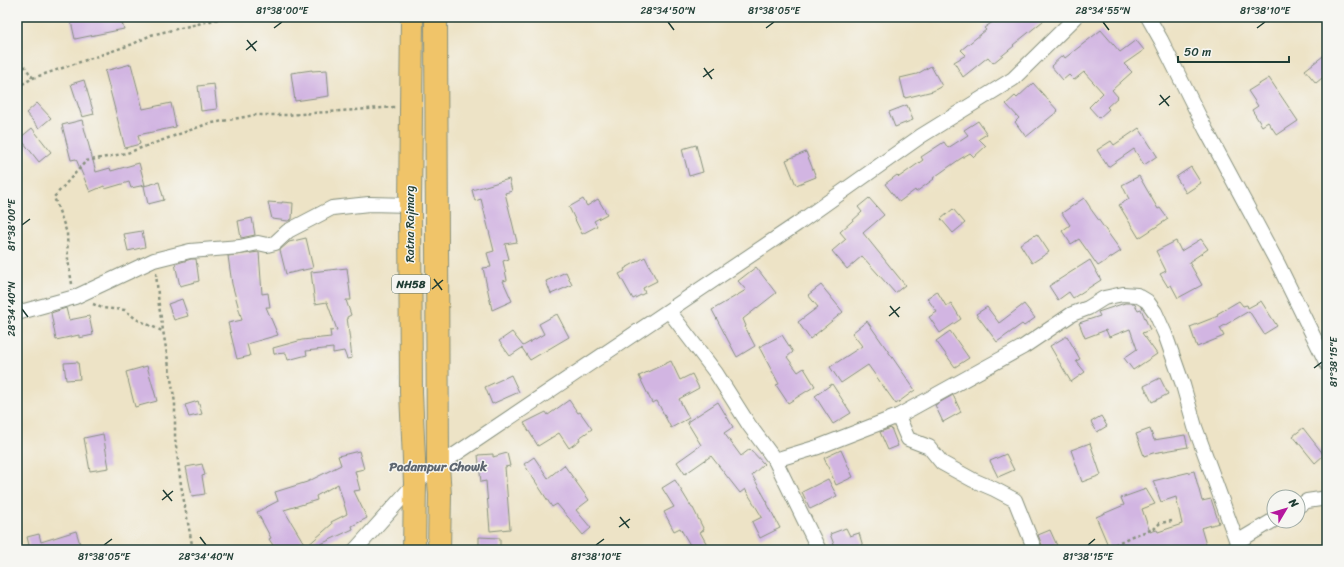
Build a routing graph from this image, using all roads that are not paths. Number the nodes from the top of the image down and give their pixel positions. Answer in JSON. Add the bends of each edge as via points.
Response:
{"nodes":[{"id":1,"x":412,"y":17,"type":"edge"},
{"id":2,"x":436,"y":17,"type":"edge"},
{"id":3,"x":1076,"y":17,"type":"edge"},
{"id":4,"x":1148,"y":17,"type":"edge"},
{"id":5,"x":410,"y":205,"type":"junction"},
{"id":6,"x":668,"y":311,"type":"junction"},
{"id":7,"x":17,"y":313,"type":"edge"},
{"id":8,"x":1327,"y":364,"type":"edge"},
{"id":9,"x":898,"y":416,"type":"junction"},
{"id":10,"x":775,"y":460,"type":"junction"},
{"id":11,"x":438,"y":466,"type":"junction"},
{"id":12,"x":415,"y":483,"type":"junction"},
{"id":13,"x":1327,"y":498,"type":"edge"},
{"id":14,"x":1306,"y":502,"type":"edge"},
{"id":15,"x":1266,"y":525,"type":"edge"},
{"id":16,"x":1232,"y":546,"type":"edge"},
{"id":17,"x":356,"y":550,"type":"edge"},
{"id":18,"x":414,"y":550,"type":"edge"},
{"id":19,"x":439,"y":550,"type":"edge"},
{"id":20,"x":819,"y":550,"type":"edge"},
{"id":21,"x":1035,"y":550,"type":"edge"}],
"edges":[{"from":1,"to":5,"type":"main road","name":"Ratna Rajmarg","number":"NH58"},
{"from":2,"to":11,"type":"main road","number":"NH58"},
{"from":3,"to":6,"type":"street","via":[[1013,79],[921,136]]},
{"from":4,"to":8,"type":"street","via":[[1278,264]]},
{"from":5,"to":7,"type":"street","via":[[369,204],[332,208],[288,231],[275,243],[190,251],[154,260],[75,297]]},
{"from":5,"to":12,"type":"main road","name":"Ratna Rajmarg","number":"NH58","via":[[411,392]]},
{"from":6,"to":10,"type":"street","via":[[716,373]]},
{"from":6,"to":11,"type":"street"},
{"from":9,"to":10,"type":"street","via":[[818,448]]},
{"from":9,"to":16,"type":"street","via":[[1023,347],[1072,314],[1104,298],[1123,294],[1137,295],[1147,301],[1155,312],[1165,334]]},
{"from":9,"to":21,"type":"street","via":[[908,439],[929,447],[942,463],[1015,500]]},
{"from":10,"to":20,"type":"street"},
{"from":11,"to":12,"type":"street"},
{"from":11,"to":19,"type":"main road","number":"NH58"},
{"from":12,"to":17,"type":"street"},
{"from":12,"to":18,"type":"main road","name":"Ratna Rajmarg","number":"NH58"},
{"from":13,"to":14,"type":"street"},
{"from":15,"to":16,"type":"street"}]}
